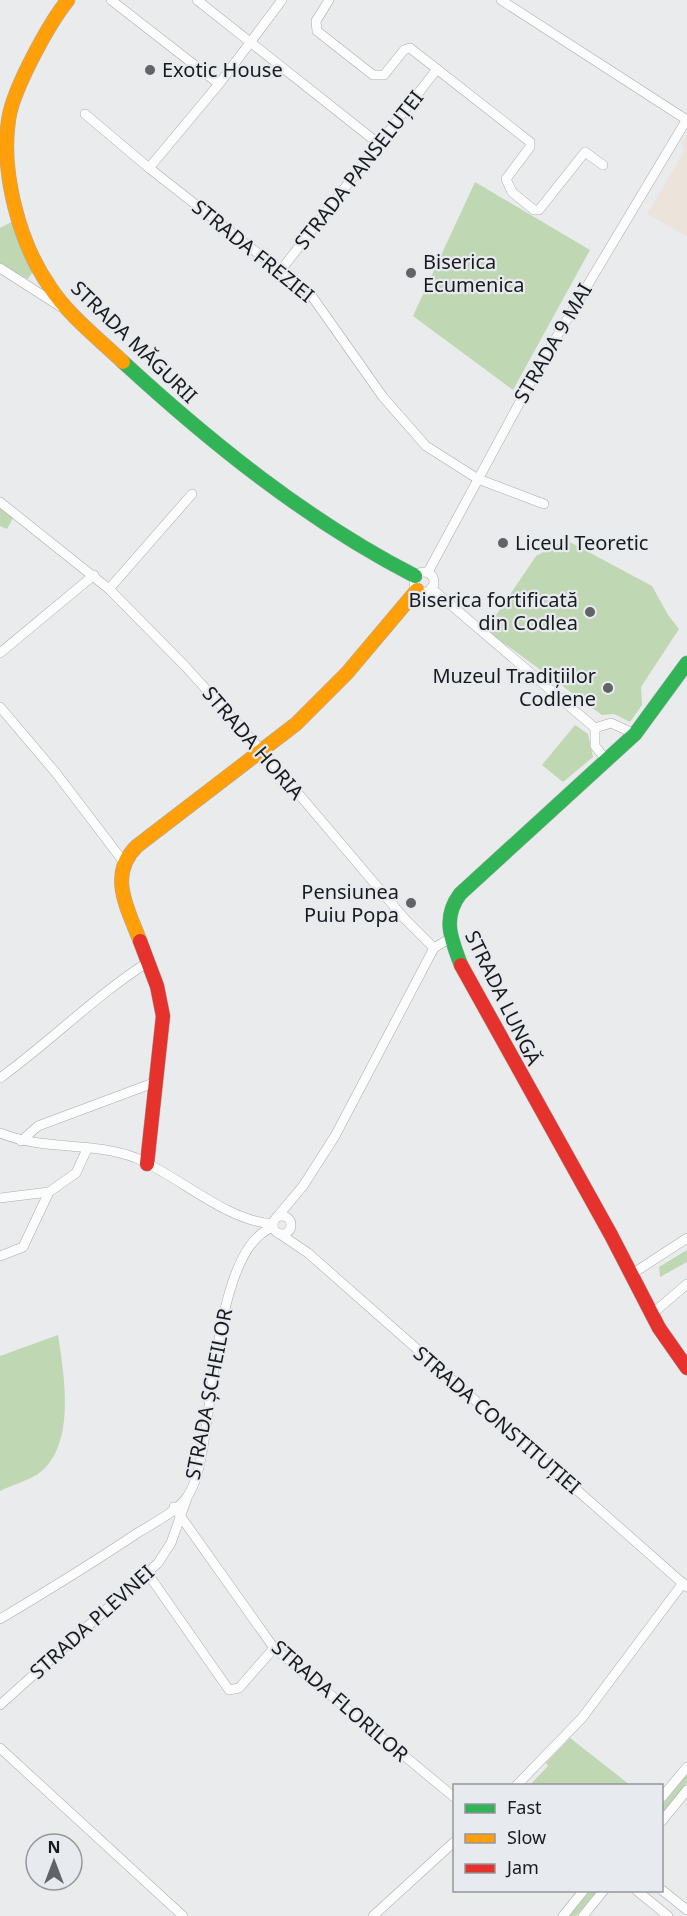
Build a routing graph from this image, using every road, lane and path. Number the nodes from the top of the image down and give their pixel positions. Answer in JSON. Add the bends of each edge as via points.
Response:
{"nodes":[{"id":1,"x":111,"y":0,"type":"edge"},
{"id":2,"x":196,"y":0,"type":"edge"},
{"id":3,"x":282,"y":0,"type":"edge"},
{"id":4,"x":329,"y":0,"type":"edge"},
{"id":5,"x":501,"y":0,"type":"edge"},
{"id":6,"x":65,"y":1,"type":"edge"},
{"id":7,"x":250,"y":43,"type":"junction"},
{"id":8,"x":437,"y":69,"type":"junction"},
{"id":9,"x":219,"y":84,"type":"junction"},
{"id":10,"x":85,"y":114,"type":"dead end"},
{"id":11,"x":687,"y":119,"type":"edge"},
{"id":12,"x":379,"y":144,"type":"junction"},
{"id":13,"x":603,"y":165,"type":"dead end"},
{"id":14,"x":149,"y":168,"type":"junction"},
{"id":15,"x":0,"y":268,"type":"edge"},
{"id":16,"x":281,"y":270,"type":"junction"},
{"id":17,"x":71,"y":314,"type":"junction"},
{"id":18,"x":478,"y":479,"type":"junction"},
{"id":19,"x":192,"y":494,"type":"dead end"},
{"id":20,"x":0,"y":502,"type":"edge"},
{"id":21,"x":544,"y":504,"type":"dead end"},
{"id":22,"x":94,"y":575,"type":"junction"},
{"id":23,"x":423,"y":582,"type":"junction"},
{"id":24,"x":109,"y":589,"type":"junction"},
{"id":25,"x":0,"y":653,"type":"edge"},
{"id":26,"x":686,"y":667,"type":"edge"},
{"id":27,"x":0,"y":707,"type":"edge"},
{"id":28,"x":595,"y":728,"type":"junction"},
{"id":29,"x":635,"y":734,"type":"junction"},
{"id":30,"x":263,"y":752,"type":"junction"},
{"id":31,"x":607,"y":761,"type":"junction"},
{"id":32,"x":123,"y":861,"type":"junction"},
{"id":33,"x":449,"y":939,"type":"junction"},
{"id":34,"x":434,"y":948,"type":"junction"},
{"id":35,"x":148,"y":962,"type":"junction"},
{"id":36,"x":0,"y":1078,"type":"edge"},
{"id":37,"x":156,"y":1082,"type":"junction"},
{"id":38,"x":0,"y":1132,"type":"edge"},
{"id":39,"x":21,"y":1141,"type":"junction"},
{"id":40,"x":87,"y":1149,"type":"junction"},
{"id":41,"x":147,"y":1164,"type":"junction"},
{"id":42,"x":49,"y":1192,"type":"junction"},
{"id":43,"x":298,"y":1193,"type":"junction"},
{"id":44,"x":0,"y":1198,"type":"edge"},
{"id":45,"x":290,"y":1224,"type":"junction"},
{"id":46,"x":276,"y":1226,"type":"junction"},
{"id":47,"x":687,"y":1238,"type":"edge"},
{"id":48,"x":308,"y":1253,"type":"junction"},
{"id":49,"x":0,"y":1256,"type":"edge"},
{"id":50,"x":632,"y":1274,"type":"junction"},
{"id":51,"x":687,"y":1284,"type":"edge"},
{"id":52,"x":652,"y":1314,"type":"junction"},
{"id":53,"x":687,"y":1368,"type":"edge"},
{"id":54,"x":187,"y":1498,"type":"junction"},
{"id":55,"x":174,"y":1508,"type":"junction"},
{"id":56,"x":181,"y":1516,"type":"junction"},
{"id":57,"x":148,"y":1574,"type":"junction"},
{"id":58,"x":685,"y":1585,"type":"edge"},
{"id":59,"x":0,"y":1619,"type":"edge"},
{"id":60,"x":274,"y":1648,"type":"junction"},
{"id":61,"x":0,"y":1705,"type":"edge"},
{"id":62,"x":0,"y":1748,"type":"edge"},
{"id":63,"x":687,"y":1767,"type":"edge"},
{"id":64,"x":517,"y":1784,"type":"edge"},
{"id":65,"x":687,"y":1790,"type":"edge"},
{"id":66,"x":453,"y":1796,"type":"edge"},
{"id":67,"x":663,"y":1796,"type":"edge"},
{"id":68,"x":663,"y":1820,"type":"edge"},
{"id":69,"x":453,"y":1843,"type":"edge"},
{"id":70,"x":663,"y":1891,"type":"edge"},
{"id":71,"x":602,"y":1892,"type":"edge"},
{"id":72,"x":638,"y":1892,"type":"edge"},
{"id":73,"x":581,"y":1894,"type":"edge"},
{"id":74,"x":687,"y":1910,"type":"edge"},
{"id":75,"x":183,"y":1916,"type":"edge"},
{"id":76,"x":373,"y":1916,"type":"edge"},
{"id":77,"x":563,"y":1916,"type":"edge"},
{"id":78,"x":583,"y":1916,"type":"edge"},
{"id":79,"x":668,"y":1916,"type":"edge"}],
"edges":[{"from":1,"to":9,"type":"street"},
{"from":2,"to":7,"type":"street"},
{"from":3,"to":7,"type":"street"},
{"from":4,"to":8,"type":"street","name":"STRADA PANSELUȚEI","via":[[316,21],[317,31],[373,75],[384,75],[407,48]]},
{"from":5,"to":11,"type":"street"},
{"from":6,"to":17,"type":"main road","name":"STRADA MĂGURII","via":[[16,95],[7,136],[10,167],[30,247],[42,276]]},
{"from":7,"to":9,"type":"street"},
{"from":7,"to":12,"type":"street"},
{"from":8,"to":12,"type":"street","name":"STRADA PANSELUȚEI"},
{"from":8,"to":13,"type":"street","name":"STRADA PANSELUȚEI","via":[[530,142],[506,178],[512,192],[534,210],[539,210],[585,152]]},
{"from":9,"to":14,"type":"street"},
{"from":10,"to":14,"type":"street","name":"STRADA FREZIEI"},
{"from":11,"to":18,"type":"street","name":"STRADA 9 MAI","via":[[560,329]]},
{"from":12,"to":16,"type":"street","name":"STRADA PANSELUȚEI"},
{"from":14,"to":16,"type":"street","name":"STRADA FREZIEI"},
{"from":15,"to":17,"type":"street"},
{"from":16,"to":18,"type":"street","name":"STRADA FREZIEI","via":[[318,303],[383,397],[416,437]]},
{"from":17,"to":23,"type":"main road","name":"STRADA MĂGURII","via":[[226,453],[276,490]]},
{"from":18,"to":21,"type":"street","name":"STRADA FREZIEI"},
{"from":18,"to":23,"type":"street","name":"STRADA 9 MAI"},
{"from":19,"to":24,"type":"street"},
{"from":20,"to":22,"type":"street","name":"STRADA HORIA"},
{"from":22,"to":24,"type":"street","name":"STRADA HORIA"},
{"from":22,"to":25,"type":"street"},
{"from":23,"to":28,"type":"street","name":"STRADA MĂGURII"},
{"from":23,"to":30,"type":"main road","via":[[347,673]]},
{"from":24,"to":30,"type":"street","name":"STRADA HORIA"},
{"from":26,"to":29,"type":"main road","name":"STRADA LUNGĂ"},
{"from":27,"to":32,"type":"street"},
{"from":28,"to":29,"type":"street","via":[[611,723]]},
{"from":28,"to":31,"type":"street","via":[[595,746]]},
{"from":29,"to":31,"type":"main road","name":"STRADA LUNGĂ"},
{"from":30,"to":32,"type":"main road","via":[[137,846]]},
{"from":30,"to":34,"type":"street","name":"STRADA HORIA"},
{"from":31,"to":33,"type":"main road","name":"STRADA LUNGĂ","via":[[460,894],[450,913]]},
{"from":32,"to":35,"type":"main road","via":[[122,893]]},
{"from":33,"to":34,"type":"street"},
{"from":33,"to":50,"type":"main road","name":"STRADA LUNGĂ","via":[[492,1028]]},
{"from":34,"to":43,"type":"street","name":"STRADA ȘCHEILOR","via":[[340,1128]]},
{"from":35,"to":36,"type":"street","via":[[96,998]]},
{"from":35,"to":37,"type":"main road","via":[[163,1016]]},
{"from":37,"to":39,"type":"street","via":[[38,1126]]},
{"from":37,"to":41,"type":"main road"},
{"from":38,"to":39,"type":"street","name":"STRADA CONSTITUȚIEI"},
{"from":39,"to":40,"type":"street","name":"STRADA CONSTITUȚIEI"},
{"from":40,"to":41,"type":"street","name":"STRADA CONSTITUȚIEI","via":[[122,1154]]},
{"from":40,"to":42,"type":"street","via":[[76,1173]]},
{"from":41,"to":46,"type":"street","name":"STRADA CONSTITUȚIEI","via":[[239,1214]]},
{"from":42,"to":44,"type":"street"},
{"from":42,"to":49,"type":"street","via":[[23,1247]]},
{"from":43,"to":45,"type":"street","name":"STRADA ȘCHEILOR"},
{"from":43,"to":46,"type":"street","name":"STRADA ȘCHEILOR"},
{"from":45,"to":46,"type":"street","via":[[285,1233]]},
{"from":45,"to":46,"type":"street","via":[[285,1216]]},
{"from":45,"to":48,"type":"street","name":"STRADA CONSTITUȚIEI"},
{"from":46,"to":48,"type":"street","name":"STRADA CONSTITUȚIEI"},
{"from":46,"to":54,"type":"street","name":"STRADA ȘCHEILOR","via":[[255,1238],[232,1280],[213,1367],[201,1453]]},
{"from":47,"to":50,"type":"street"},
{"from":48,"to":58,"type":"street","name":"STRADA CONSTITUȚIEI"},
{"from":50,"to":52,"type":"main road","name":"STRADA LUNGĂ"},
{"from":51,"to":52,"type":"street"},
{"from":52,"to":53,"type":"main road","name":"STRADA LUNGĂ"},
{"from":54,"to":55,"type":"street","name":"STRADA ȘCHEILOR"},
{"from":54,"to":56,"type":"street","name":"STRADA PLEVNEI"},
{"from":55,"to":56,"type":"street","name":"STRADA FLORILOR"},
{"from":55,"to":59,"type":"street","name":"STRADA ȘCHEILOR"},
{"from":56,"to":57,"type":"street","name":"STRADA PLEVNEI","via":[[171,1543]]},
{"from":56,"to":60,"type":"street","name":"STRADA FLORILOR"},
{"from":57,"to":60,"type":"street","via":[[229,1690],[239,1688]]},
{"from":57,"to":61,"type":"street","name":"STRADA PLEVNEI"},
{"from":58,"to":64,"type":"street","via":[[582,1718]]},
{"from":60,"to":66,"type":"street","name":"STRADA FLORILOR"},
{"from":62,"to":75,"type":"street"},
{"from":63,"to":67,"type":"street"},
{"from":65,"to":68,"type":"street"},
{"from":69,"to":76,"type":"street"},
{"from":70,"to":74,"type":"street"},
{"from":71,"to":78,"type":"street"},
{"from":72,"to":79,"type":"street"},
{"from":73,"to":77,"type":"street"}]}
